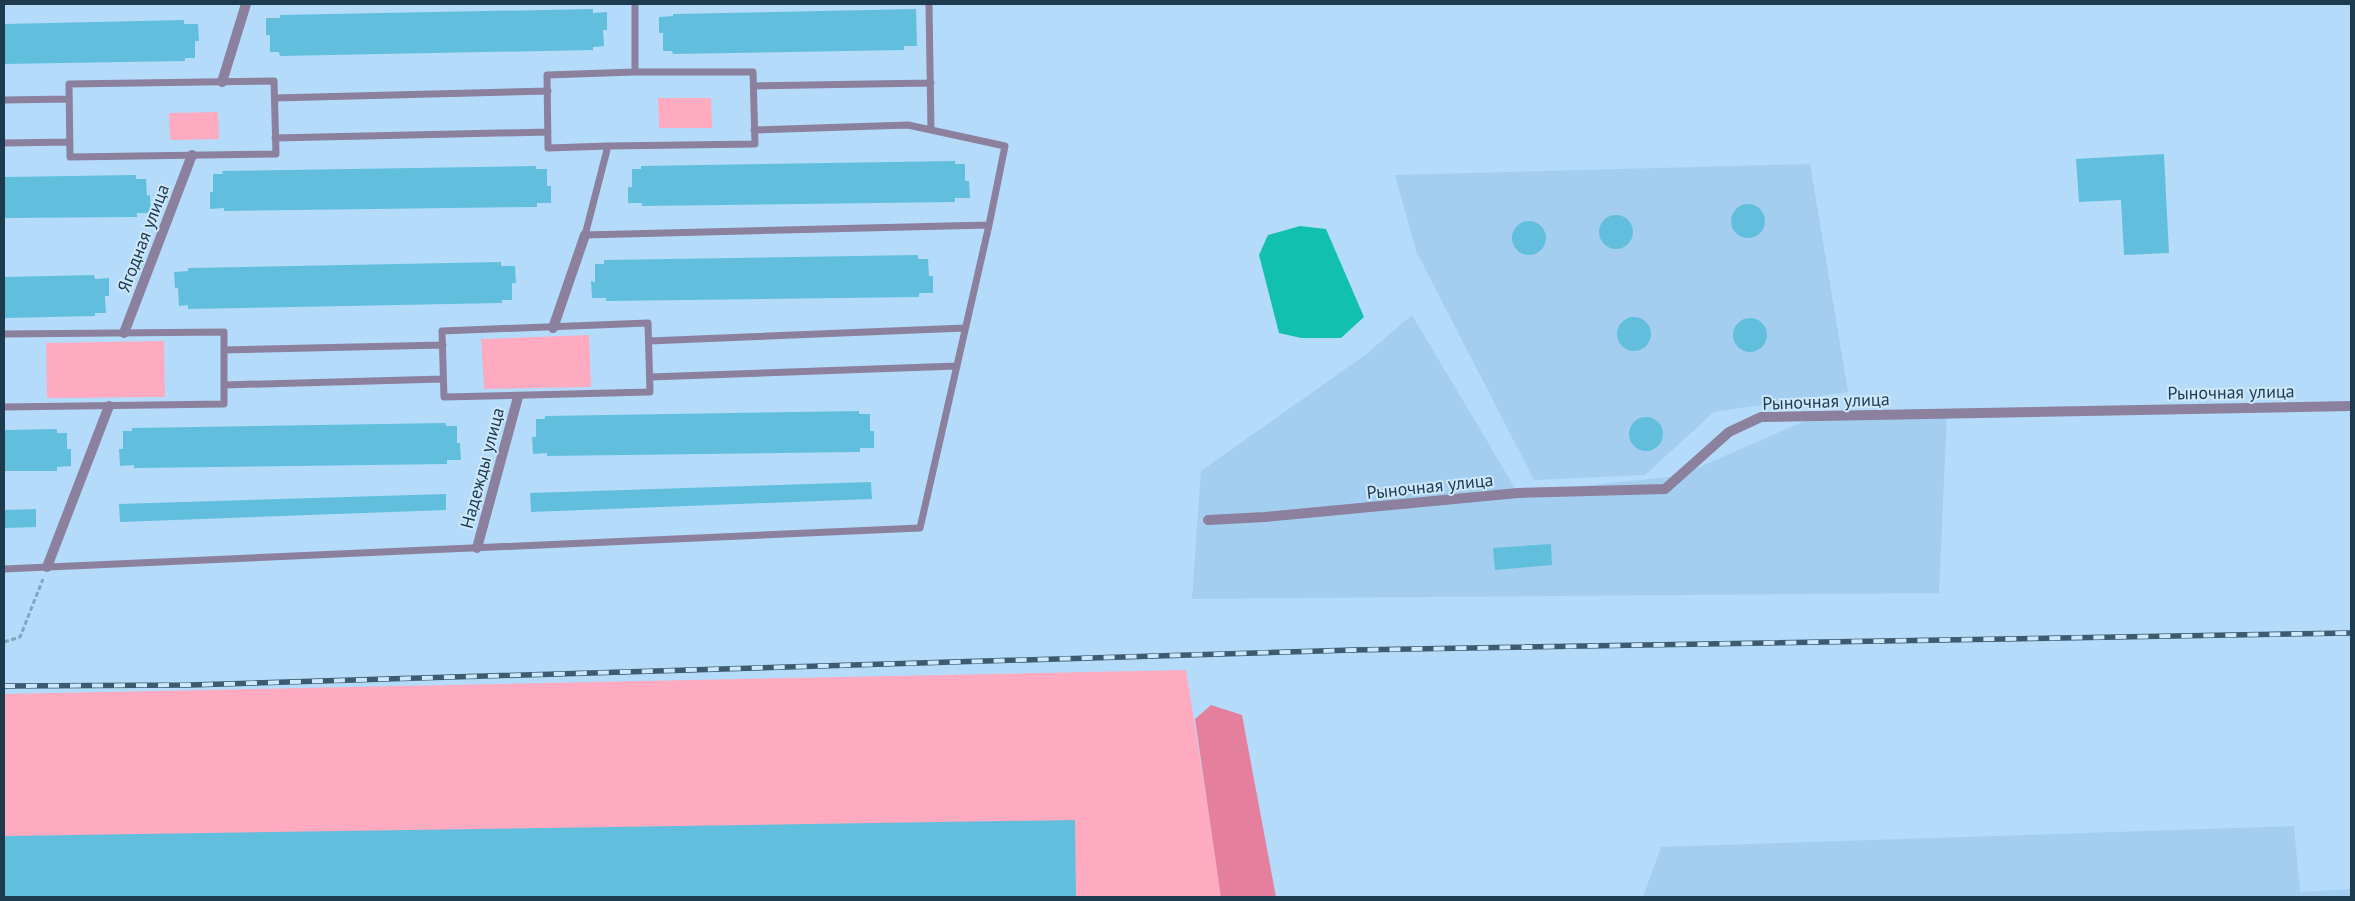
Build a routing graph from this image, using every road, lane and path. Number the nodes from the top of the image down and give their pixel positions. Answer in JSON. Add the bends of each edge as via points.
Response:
{"nodes":[{"id":1,"x":246,"y":4,"type":"edge"},
{"id":2,"x":635,"y":4,"type":"edge"},
{"id":3,"x":929,"y":4,"type":"edge"},
{"id":4,"x":635,"y":72,"type":"junction"},
{"id":5,"x":222,"y":82,"type":"junction"},
{"id":6,"x":931,"y":82,"type":"junction"},
{"id":7,"x":754,"y":86,"type":"junction"},
{"id":8,"x":548,"y":91,"type":"junction"},
{"id":9,"x":275,"y":98,"type":"junction"},
{"id":10,"x":70,"y":99,"type":"junction"},
{"id":11,"x":4,"y":100,"type":"edge"},
{"id":12,"x":754,"y":130,"type":"junction"},
{"id":13,"x":932,"y":130,"type":"junction"},
{"id":14,"x":548,"y":132,"type":"junction"},
{"id":15,"x":276,"y":138,"type":"junction"},
{"id":16,"x":70,"y":142,"type":"junction"},
{"id":17,"x":4,"y":143,"type":"edge"},
{"id":18,"x":608,"y":146,"type":"junction"},
{"id":19,"x":192,"y":155,"type":"junction"},
{"id":20,"x":989,"y":225,"type":"junction"},
{"id":21,"x":585,"y":235,"type":"junction"},
{"id":22,"x":553,"y":328,"type":"junction"},
{"id":23,"x":965,"y":328,"type":"junction"},
{"id":24,"x":124,"y":333,"type":"junction"},
{"id":25,"x":4,"y":334,"type":"edge"},
{"id":26,"x":649,"y":341,"type":"junction"},
{"id":27,"x":443,"y":345,"type":"junction"},
{"id":28,"x":224,"y":350,"type":"junction"},
{"id":29,"x":957,"y":366,"type":"junction"},
{"id":30,"x":650,"y":377,"type":"junction"},
{"id":31,"x":443,"y":379,"type":"junction"},
{"id":32,"x":224,"y":384,"type":"junction"},
{"id":33,"x":518,"y":396,"type":"junction"},
{"id":34,"x":109,"y":406,"type":"junction"},
{"id":35,"x":2351,"y":406,"type":"edge"},
{"id":36,"x":4,"y":407,"type":"edge"},
{"id":37,"x":1208,"y":520,"type":"dead end"},
{"id":38,"x":477,"y":548,"type":"junction"},
{"id":39,"x":47,"y":567,"type":"junction"},
{"id":40,"x":4,"y":569,"type":"edge"},
{"id":41,"x":4,"y":642,"type":"edge"}],
"edges":[{"from":1,"to":5,"type":"street"},
{"from":2,"to":4,"type":"lane"},
{"from":3,"to":6,"type":"lane"},
{"from":4,"to":7,"type":"lane","via":[[754,72]]},
{"from":4,"to":8,"type":"lane","via":[[547,76]]},
{"from":5,"to":9,"type":"lane","via":[[274,81]]},
{"from":5,"to":10,"type":"lane","via":[[69,84]]},
{"from":6,"to":7,"type":"lane"},
{"from":6,"to":13,"type":"lane"},
{"from":7,"to":12,"type":"lane"},
{"from":8,"to":9,"type":"lane"},
{"from":8,"to":14,"type":"lane"},
{"from":9,"to":15,"type":"lane"},
{"from":10,"to":11,"type":"lane"},
{"from":10,"to":16,"type":"lane"},
{"from":12,"to":13,"type":"lane","via":[[908,125]]},
{"from":12,"to":18,"type":"lane","via":[[755,144]]},
{"from":13,"to":20,"type":"lane","via":[[1005,146]]},
{"from":14,"to":15,"type":"lane"},
{"from":14,"to":18,"type":"lane","via":[[548,148]]},
{"from":15,"to":19,"type":"lane","via":[[276,154]]},
{"from":16,"to":17,"type":"lane"},
{"from":16,"to":19,"type":"lane","via":[[70,156]]},
{"from":18,"to":21,"type":"lane"},
{"from":19,"to":24,"type":"street","name":"Ягодная улица"},
{"from":20,"to":21,"type":"lane"},
{"from":20,"to":23,"type":"lane"},
{"from":21,"to":22,"type":"street"},
{"from":22,"to":26,"type":"lane","via":[[648,323]]},
{"from":22,"to":27,"type":"lane","via":[[442,331]]},
{"from":23,"to":26,"type":"lane"},
{"from":23,"to":29,"type":"lane"},
{"from":24,"to":25,"type":"lane"},
{"from":24,"to":28,"type":"lane","via":[[224,332]]},
{"from":26,"to":30,"type":"lane"},
{"from":27,"to":28,"type":"lane"},
{"from":27,"to":31,"type":"lane"},
{"from":28,"to":32,"type":"lane"},
{"from":29,"to":30,"type":"lane"},
{"from":29,"to":38,"type":"lane","via":[[920,528]]},
{"from":30,"to":33,"type":"lane","via":[[650,392]]},
{"from":31,"to":32,"type":"lane"},
{"from":31,"to":33,"type":"lane","via":[[444,397]]},
{"from":32,"to":34,"type":"lane","via":[[224,404]]},
{"from":33,"to":38,"type":"street","name":"Надежды улица"},
{"from":34,"to":36,"type":"lane"},
{"from":34,"to":39,"type":"street"},
{"from":35,"to":37,"type":"street","name":"Рыночная улица","via":[[1761,418],[1729,432],[1665,489],[1518,493],[1275,517]]},
{"from":38,"to":39,"type":"lane"},
{"from":39,"to":40,"type":"lane"},
{"from":39,"to":41,"type":"path","via":[[20,637]]}]}
